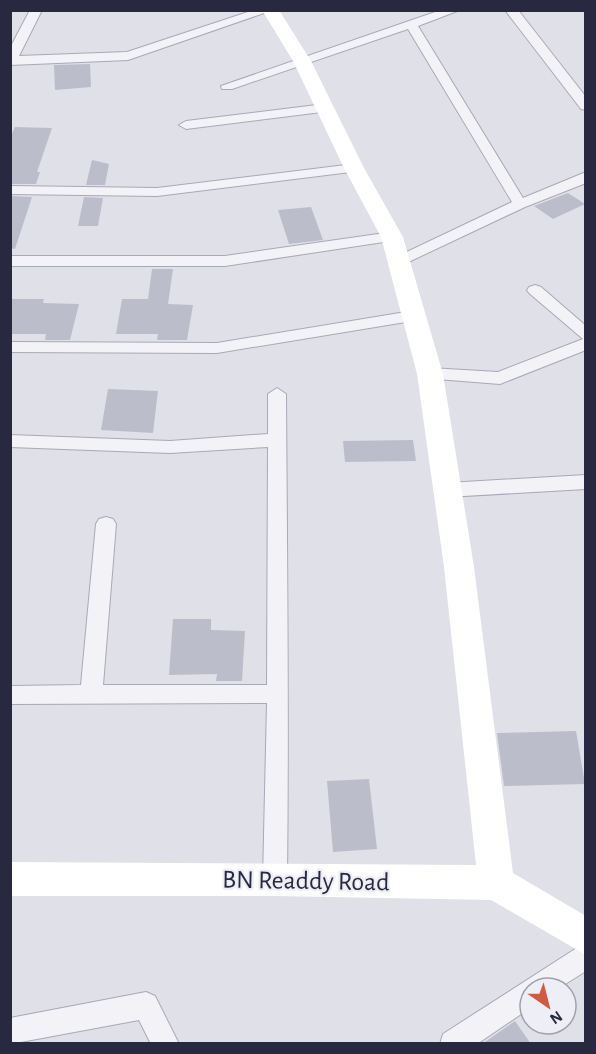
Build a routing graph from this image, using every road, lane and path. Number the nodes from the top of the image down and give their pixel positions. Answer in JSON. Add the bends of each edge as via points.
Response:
{"nodes":[{"id":1,"x":36,"y":10,"type":"edge"},
{"id":2,"x":268,"y":10,"type":"edge"},
{"id":3,"x":454,"y":10,"type":"edge"},
{"id":4,"x":511,"y":10,"type":"edge"},
{"id":5,"x":411,"y":24,"type":"junction"},
{"id":6,"x":11,"y":60,"type":"edge"},
{"id":7,"x":302,"y":61,"type":"junction"},
{"id":8,"x":227,"y":86,"type":"dead end"},
{"id":9,"x":585,"y":106,"type":"edge"},
{"id":10,"x":325,"y":108,"type":"junction"},
{"id":11,"x":186,"y":125,"type":"dead end"},
{"id":12,"x":354,"y":168,"type":"junction"},
{"id":13,"x":582,"y":183,"type":"edge"},
{"id":14,"x":10,"y":190,"type":"edge"},
{"id":15,"x":520,"y":204,"type":"junction"},
{"id":16,"x":396,"y":249,"type":"junction"},
{"id":17,"x":10,"y":261,"type":"edge"},
{"id":18,"x":535,"y":290,"type":"dead end"},
{"id":19,"x":412,"y":316,"type":"junction"},
{"id":20,"x":585,"y":335,"type":"edge"},
{"id":21,"x":585,"y":344,"type":"edge"},
{"id":22,"x":10,"y":347,"type":"edge"},
{"id":23,"x":430,"y":374,"type":"junction"},
{"id":24,"x":277,"y":394,"type":"dead end"},
{"id":25,"x":279,"y":440,"type":"junction"},
{"id":26,"x":10,"y":441,"type":"edge"},
{"id":27,"x":585,"y":482,"type":"edge"},
{"id":28,"x":447,"y":490,"type":"junction"},
{"id":29,"x":106,"y":525,"type":"dead end"},
{"id":30,"x":278,"y":694,"type":"junction"},
{"id":31,"x":10,"y":695,"type":"edge"},
{"id":32,"x":91,"y":695,"type":"junction"},
{"id":33,"x":10,"y":879,"type":"edge"},
{"id":34,"x":275,"y":879,"type":"junction"},
{"id":35,"x":496,"y":883,"type":"junction"},
{"id":36,"x":585,"y":937,"type":"edge"},
{"id":37,"x":585,"y":955,"type":"edge"},
{"id":38,"x":554,"y":976,"type":"edge"},
{"id":39,"x":518,"y":1000,"type":"edge"},
{"id":40,"x":10,"y":1032,"type":"edge"},
{"id":41,"x":166,"y":1044,"type":"edge"},
{"id":42,"x":453,"y":1044,"type":"edge"}],
"edges":[{"from":1,"to":6,"type":"street"},
{"from":2,"to":6,"type":"street","via":[[128,56]]},
{"from":2,"to":7,"type":"street"},
{"from":3,"to":5,"type":"street"},
{"from":4,"to":9,"type":"street"},
{"from":5,"to":7,"type":"street"},
{"from":5,"to":15,"type":"street"},
{"from":7,"to":8,"type":"street"},
{"from":7,"to":10,"type":"street"},
{"from":10,"to":11,"type":"street"},
{"from":10,"to":12,"type":"street"},
{"from":12,"to":14,"type":"street","via":[[157,192]]},
{"from":12,"to":16,"type":"street"},
{"from":13,"to":15,"type":"street"},
{"from":15,"to":16,"type":"street"},
{"from":16,"to":17,"type":"street","via":[[225,261]]},
{"from":16,"to":19,"type":"street"},
{"from":18,"to":20,"type":"street"},
{"from":19,"to":22,"type":"street","via":[[217,348]]},
{"from":19,"to":23,"type":"street"},
{"from":21,"to":23,"type":"street","via":[[500,378]]},
{"from":23,"to":28,"type":"street"},
{"from":24,"to":25,"type":"street"},
{"from":25,"to":26,"type":"street","via":[[170,447]]},
{"from":25,"to":30,"type":"street"},
{"from":27,"to":28,"type":"street"},
{"from":28,"to":35,"type":"street"},
{"from":29,"to":32,"type":"street"},
{"from":30,"to":32,"type":"street"},
{"from":30,"to":34,"type":"street"},
{"from":31,"to":32,"type":"street"},
{"from":33,"to":34,"type":"street","name":"BN Readdy Road"},
{"from":34,"to":35,"type":"street","name":"BN Readdy Road"},
{"from":35,"to":36,"type":"street"},
{"from":37,"to":38,"type":"street"},
{"from":39,"to":42,"type":"street"},
{"from":40,"to":41,"type":"street","via":[[146,1005]]}]}
